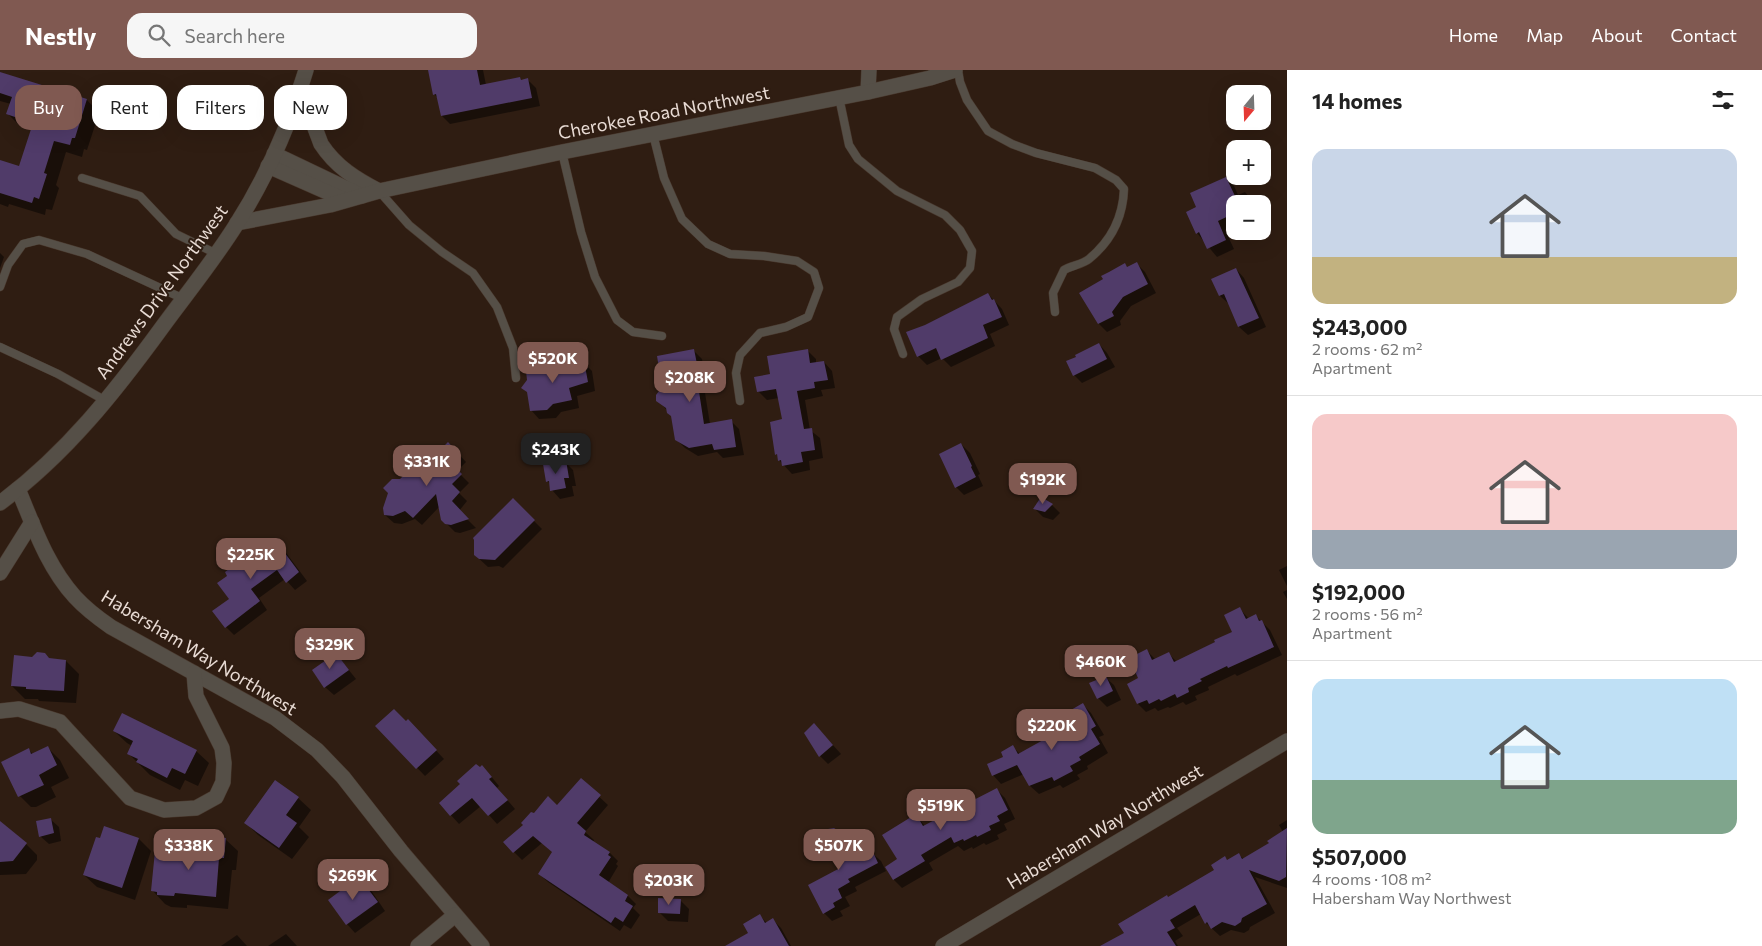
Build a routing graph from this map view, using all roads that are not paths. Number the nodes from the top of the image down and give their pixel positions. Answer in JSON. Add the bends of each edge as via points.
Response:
{"nodes":[{"id":1,"x":306,"y":70,"type":"edge"},
{"id":2,"x":869,"y":70,"type":"edge"},
{"id":3,"x":957,"y":70,"type":"edge"},
{"id":4,"x":301,"y":85,"type":"edge"},
{"id":5,"x":868,"y":92,"type":"junction"},
{"id":6,"x":839,"y":97,"type":"junction"},
{"id":7,"x":283,"y":130,"type":"edge"},
{"id":8,"x":315,"y":130,"type":"edge"},
{"id":9,"x":653,"y":134,"type":"junction"},
{"id":10,"x":562,"y":152,"type":"junction"},
{"id":11,"x":271,"y":160,"type":"junction"},
{"id":12,"x":82,"y":178,"type":"dead end"},
{"id":13,"x":379,"y":192,"type":"junction"},
{"id":14,"x":362,"y":196,"type":"junction"},
{"id":15,"x":345,"y":200,"type":"junction"},
{"id":16,"x":237,"y":223,"type":"junction"},
{"id":17,"x":217,"y":254,"type":"junction"},
{"id":18,"x":0,"y":287,"type":"edge"},
{"id":19,"x":184,"y":298,"type":"junction"},
{"id":20,"x":1055,"y":312,"type":"dead end"},
{"id":21,"x":662,"y":336,"type":"dead end"},
{"id":22,"x":0,"y":347,"type":"edge"},
{"id":23,"x":903,"y":354,"type":"dead end"},
{"id":24,"x":516,"y":378,"type":"dead end"},
{"id":25,"x":106,"y":401,"type":"junction"},
{"id":26,"x":740,"y":401,"type":"dead end"},
{"id":27,"x":18,"y":489,"type":"junction"},
{"id":28,"x":0,"y":503,"type":"edge"},
{"id":29,"x":32,"y":522,"type":"junction"},
{"id":30,"x":0,"y":572,"type":"edge"},
{"id":31,"x":194,"y":673,"type":"junction"},
{"id":32,"x":0,"y":711,"type":"edge"},
{"id":33,"x":1287,"y":741,"type":"edge"},
{"id":34,"x":455,"y":914,"type":"junction"},
{"id":35,"x":418,"y":946,"type":"edge"},
{"id":36,"x":482,"y":946,"type":"edge"},
{"id":37,"x":943,"y":946,"type":"edge"}],
"edges":[{"from":1,"to":4,"type":"street","name":"Andrews Drive Northwest"},
{"from":2,"to":5,"type":"street"},
{"from":3,"to":5,"type":"street","name":"Cherokee Road Northwest"},
{"from":3,"to":20,"type":"lane","via":[[967,100],[988,131],[1036,154],[1095,168],[1116,180],[1124,190],[1113,232],[1088,260],[1064,270],[1052,293]]},
{"from":5,"to":6,"type":"street","name":"Cherokee Road Northwest"},
{"from":6,"to":9,"type":"street","name":"Cherokee Road Northwest"},
{"from":6,"to":23,"type":"lane","via":[[849,146],[858,159],[897,191],[946,215],[960,230],[972,251],[970,268],[958,282],[922,299],[897,317],[894,329]]},
{"from":7,"to":11,"type":"street","name":"Andrews Drive Northwest"},
{"from":8,"to":13,"type":"street","via":[[327,152],[345,172]]},
{"from":9,"to":10,"type":"street","name":"Cherokee Road Northwest"},
{"from":9,"to":26,"type":"lane","via":[[664,178],[682,219],[708,244],[730,254],[796,261],[814,272],[819,288],[808,317],[786,327],[760,333],[740,355],[736,374]]},
{"from":10,"to":13,"type":"street","name":"Cherokee Road Northwest"},
{"from":10,"to":21,"type":"lane","via":[[595,277],[617,320],[633,332]]},
{"from":11,"to":14,"type":"street"},
{"from":11,"to":15,"type":"street"},
{"from":11,"to":16,"type":"street","name":"Andrews Drive Northwest"},
{"from":12,"to":17,"type":"lane","via":[[140,196],[176,234]]},
{"from":13,"to":14,"type":"street","name":"Cherokee Road Northwest"},
{"from":13,"to":24,"type":"lane","via":[[409,225],[473,273],[497,307],[514,348]]},
{"from":14,"to":15,"type":"street","name":"Cherokee Road Northwest"},
{"from":15,"to":16,"type":"street","name":"Cherokee Road Northwest"},
{"from":16,"to":17,"type":"street","name":"Andrews Drive Northwest"},
{"from":17,"to":19,"type":"street","name":"Andrews Drive Northwest"},
{"from":18,"to":19,"type":"lane","via":[[8,265],[22,244],[39,240],[86,254]]},
{"from":19,"to":25,"type":"street","name":"Andrews Drive Northwest"},
{"from":22,"to":25,"type":"lane"},
{"from":25,"to":27,"type":"street","name":"Andrews Drive Northwest","via":[[68,444]]},
{"from":27,"to":28,"type":"street","name":"Andrews Drive Northwest"},
{"from":27,"to":29,"type":"street","name":"Habersham Way Northwest"},
{"from":29,"to":30,"type":"street"},
{"from":29,"to":31,"type":"street","name":"Habersham Way Northwest","via":[[59,578],[87,608],[111,626]]},
{"from":31,"to":32,"type":"street","via":[[196,696],[222,748],[224,763],[223,782],[216,797],[196,808],[164,810],[130,798],[60,722],[19,708]]},
{"from":31,"to":34,"type":"street","name":"Habersham Way Northwest","via":[[276,718],[318,750]]},
{"from":33,"to":37,"type":"street","name":"Habersham Way Northwest"},
{"from":34,"to":35,"type":"street"},
{"from":34,"to":36,"type":"street","name":"Habersham Way Northwest"}]}
